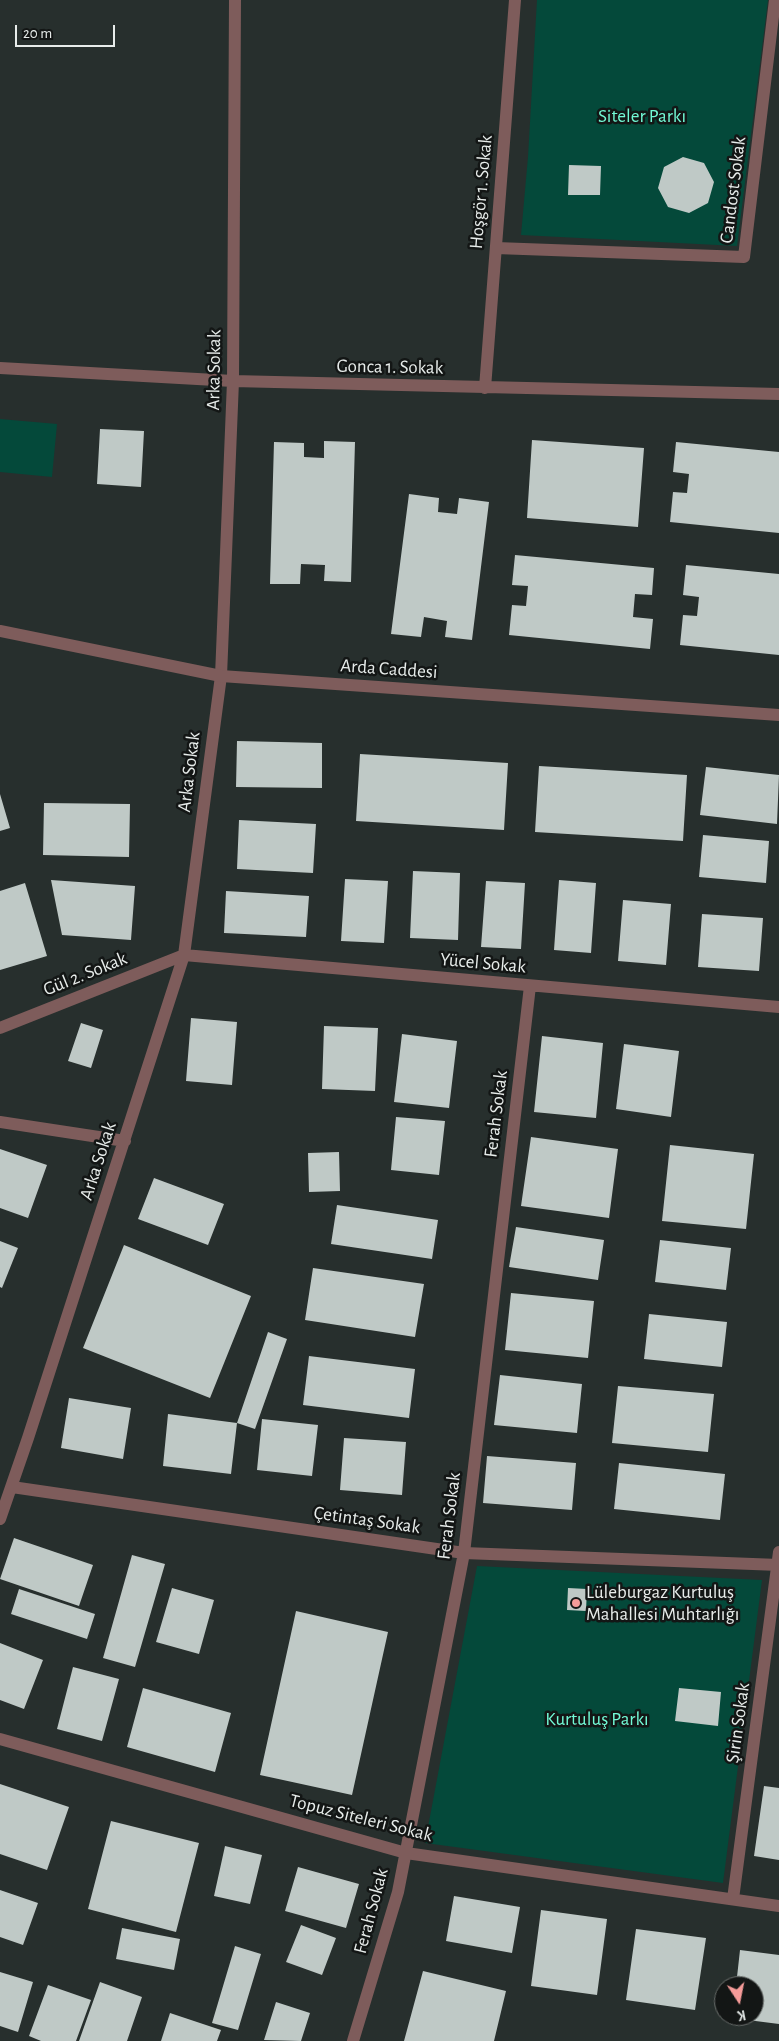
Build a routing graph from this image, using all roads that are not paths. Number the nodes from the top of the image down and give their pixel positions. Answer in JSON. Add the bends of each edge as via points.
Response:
{"nodes":[{"id":1,"x":235,"y":0,"type":"edge"},
{"id":2,"x":515,"y":0,"type":"edge"},
{"id":3,"x":775,"y":0,"type":"edge"},
{"id":4,"x":496,"y":248,"type":"junction"},
{"id":5,"x":0,"y":368,"type":"edge"},
{"id":6,"x":233,"y":382,"type":"junction"},
{"id":7,"x":485,"y":388,"type":"junction"},
{"id":8,"x":779,"y":394,"type":"edge"},
{"id":9,"x":0,"y":631,"type":"edge"},
{"id":10,"x":221,"y":676,"type":"junction"},
{"id":11,"x":779,"y":715,"type":"edge"},
{"id":12,"x":184,"y":955,"type":"junction"},
{"id":13,"x":530,"y":986,"type":"junction"},
{"id":14,"x":779,"y":1007,"type":"edge"},
{"id":15,"x":0,"y":1028,"type":"edge"},
{"id":16,"x":0,"y":1122,"type":"edge"},
{"id":17,"x":125,"y":1140,"type":"junction"},
{"id":18,"x":12,"y":1486,"type":"junction"},
{"id":19,"x":0,"y":1519,"type":"edge"},
{"id":20,"x":464,"y":1553,"type":"junction"},
{"id":21,"x":779,"y":1561,"type":"edge"},
{"id":22,"x":0,"y":1739,"type":"edge"},
{"id":23,"x":406,"y":1853,"type":"junction"},
{"id":24,"x":733,"y":1899,"type":"junction"},
{"id":25,"x":779,"y":1906,"type":"edge"},
{"id":26,"x":353,"y":2041,"type":"edge"}],
"edges":[{"from":1,"to":6,"type":"street","name":"Arka Sokak"},
{"from":2,"to":4,"type":"street","name":"Hoşgör 1. Sokak"},
{"from":3,"to":4,"type":"street","name":"Candost Sokak","via":[[744,258]]},
{"from":4,"to":7,"type":"street","name":"Hoşgör 1. Sokak"},
{"from":5,"to":6,"type":"street","name":"Gonca 1. Sokak"},
{"from":6,"to":7,"type":"street","name":"Gonca 1. Sokak"},
{"from":6,"to":10,"type":"street","name":"Arka Sokak"},
{"from":7,"to":8,"type":"street","name":"Gonca 1. Sokak"},
{"from":9,"to":10,"type":"street","name":"Arda Caddesi"},
{"from":10,"to":11,"type":"street","name":"Arda Caddesi"},
{"from":10,"to":12,"type":"street","name":"Arka Sokak"},
{"from":12,"to":13,"type":"street","name":"Yücel Sokak"},
{"from":12,"to":15,"type":"street","name":"Gül 2. Sokak"},
{"from":12,"to":17,"type":"street","name":"Arka Sokak"},
{"from":13,"to":14,"type":"street","name":"Yücel Sokak"},
{"from":13,"to":20,"type":"street","name":"Ferah Sokak"},
{"from":16,"to":17,"type":"street"},
{"from":17,"to":18,"type":"street","name":"Arka Sokak"},
{"from":18,"to":19,"type":"street","name":"Arka Sokak"},
{"from":18,"to":20,"type":"street","name":"Çetintaş Sokak"},
{"from":20,"to":21,"type":"street","name":"Çetintaş Sokak"},
{"from":20,"to":23,"type":"street","name":"Ferah Sokak"},
{"from":21,"to":24,"type":"street","name":"Şirin Sokak"},
{"from":22,"to":23,"type":"street","name":"Topuz Siteleri Sokak"},
{"from":23,"to":24,"type":"street","name":"Topuz Siteleri Sokak"},
{"from":23,"to":26,"type":"street","name":"Ferah Sokak","via":[[398,1892]]},
{"from":24,"to":25,"type":"street","name":"Topuz Siteleri Sokak"}]}
